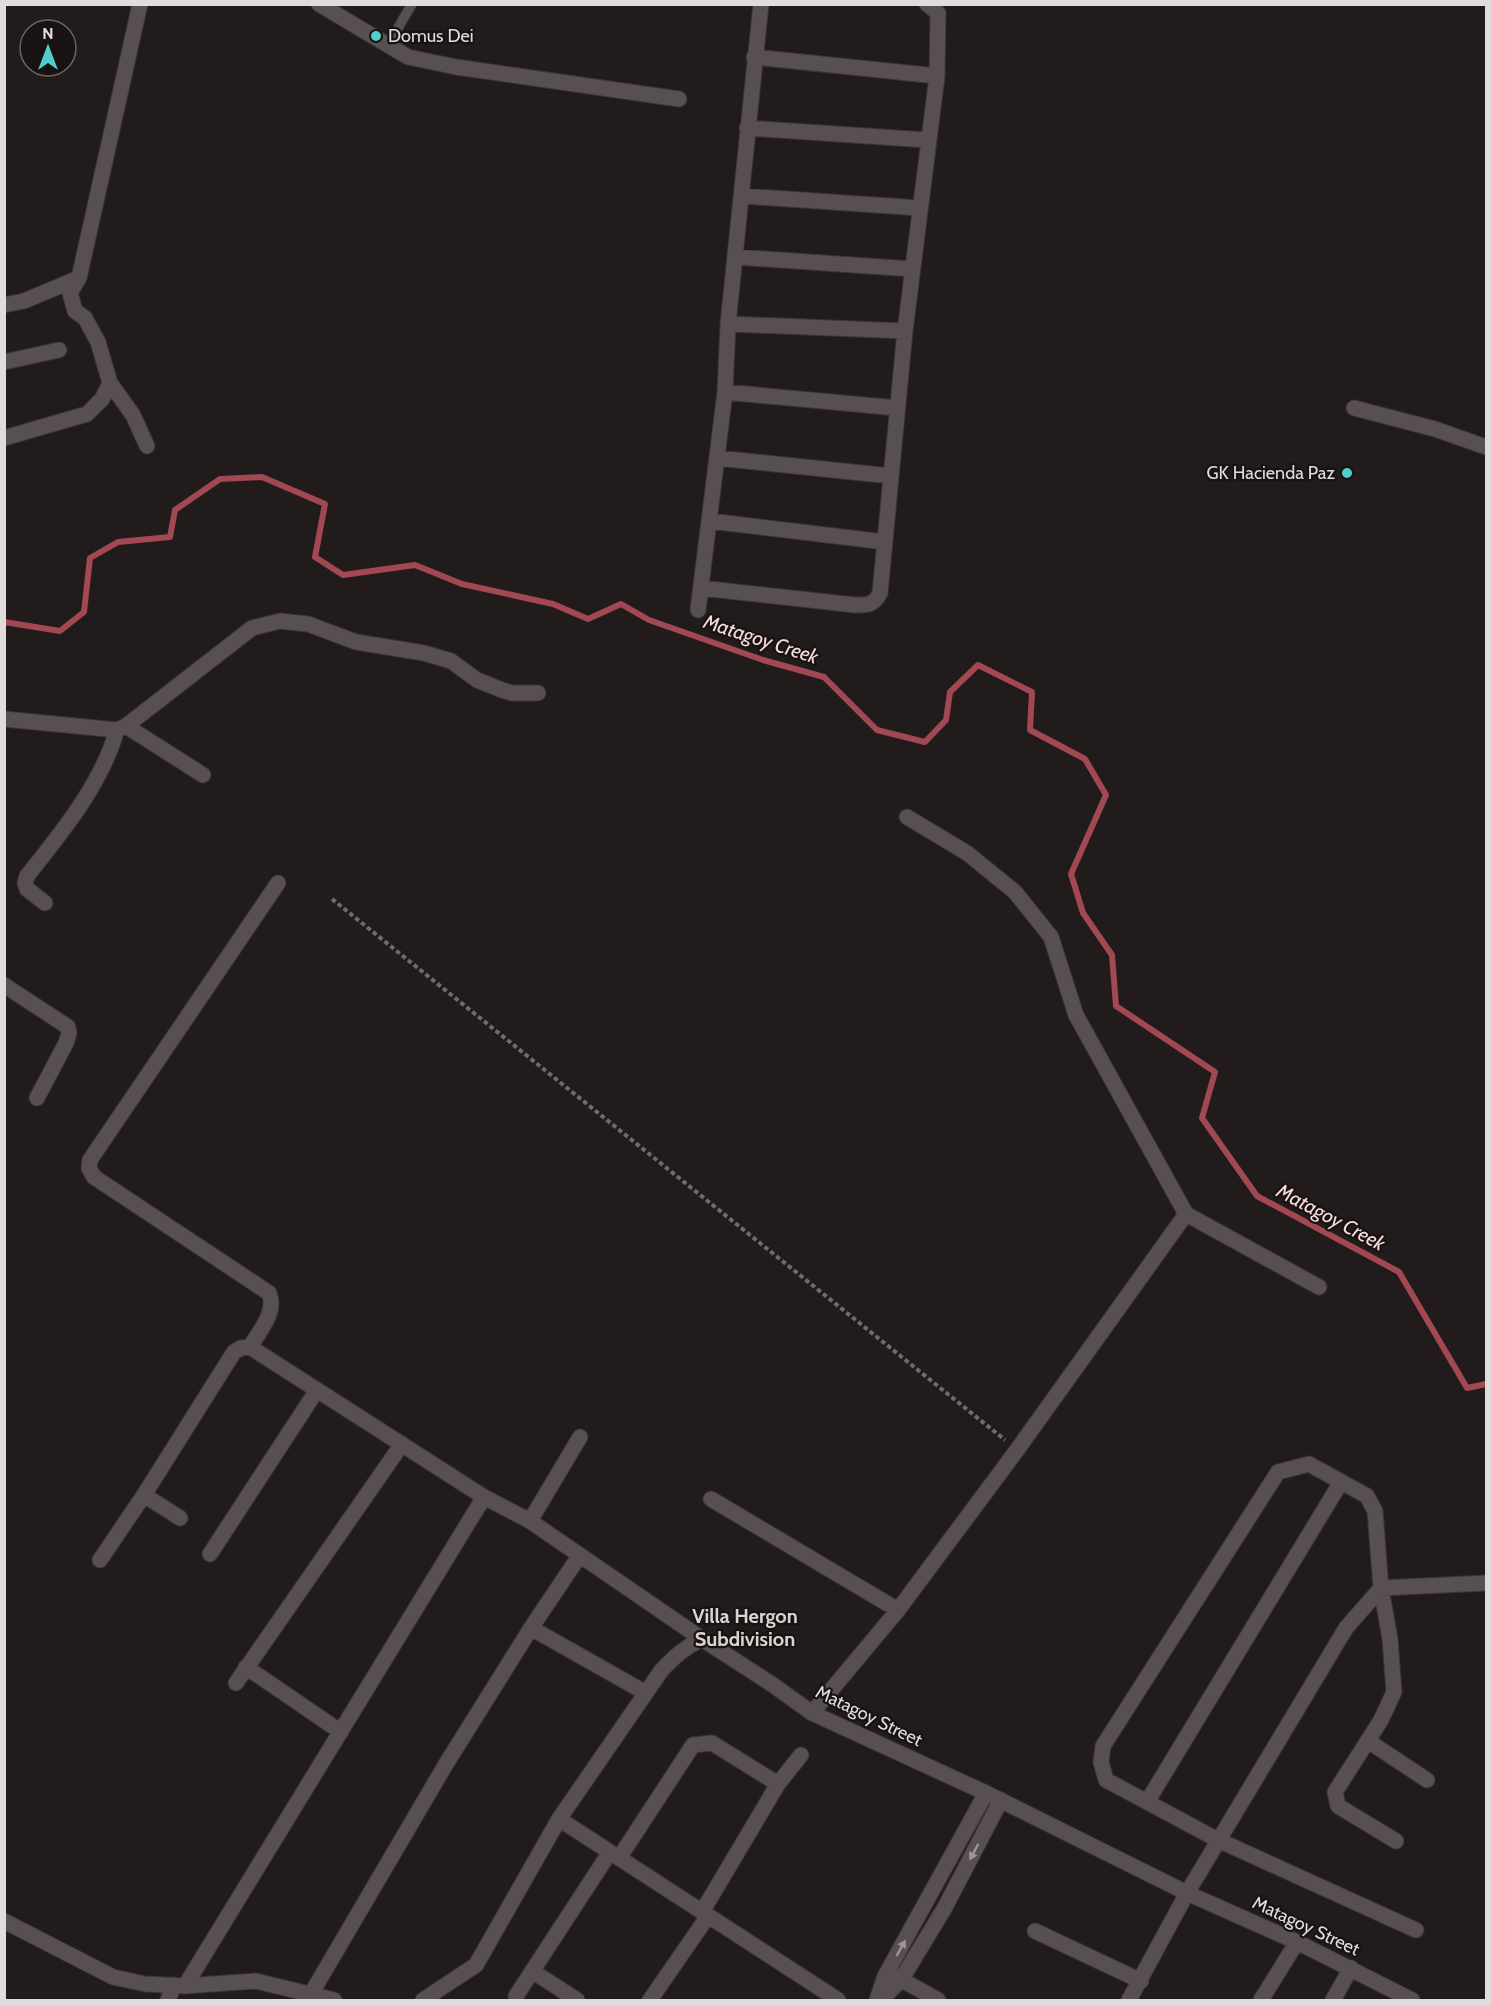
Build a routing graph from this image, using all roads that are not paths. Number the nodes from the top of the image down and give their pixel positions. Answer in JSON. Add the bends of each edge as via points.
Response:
{"nodes":[{"id":1,"x":140,"y":4,"type":"edge"},
{"id":2,"x":412,"y":4,"type":"edge"},
{"id":3,"x":761,"y":4,"type":"edge"},
{"id":4,"x":927,"y":4,"type":"edge"},
{"id":5,"x":328,"y":7,"type":"edge"},
{"id":6,"x":388,"y":45,"type":"junction"},
{"id":7,"x":754,"y":57,"type":"junction"},
{"id":8,"x":937,"y":76,"type":"junction"},
{"id":9,"x":679,"y":99,"type":"dead end"},
{"id":10,"x":747,"y":128,"type":"junction"},
{"id":11,"x":927,"y":140,"type":"junction"},
{"id":12,"x":742,"y":196,"type":"junction"},
{"id":13,"x":920,"y":208,"type":"junction"},
{"id":14,"x":736,"y":257,"type":"junction"},
{"id":15,"x":912,"y":269,"type":"junction"},
{"id":16,"x":79,"y":278,"type":"junction"},
{"id":17,"x":4,"y":305,"type":"edge"},
{"id":18,"x":728,"y":324,"type":"junction"},
{"id":19,"x":905,"y":331,"type":"junction"},
{"id":20,"x":59,"y":350,"type":"dead end"},
{"id":21,"x":4,"y":362,"type":"edge"},
{"id":22,"x":110,"y":383,"type":"junction"},
{"id":23,"x":725,"y":392,"type":"junction"},
{"id":24,"x":897,"y":408,"type":"junction"},
{"id":25,"x":1354,"y":408,"type":"dead end"},
{"id":26,"x":4,"y":438,"type":"edge"},
{"id":27,"x":147,"y":446,"type":"dead end"},
{"id":28,"x":1486,"y":447,"type":"edge"},
{"id":29,"x":717,"y":458,"type":"junction"},
{"id":30,"x":891,"y":476,"type":"junction"},
{"id":31,"x":710,"y":521,"type":"junction"},
{"id":32,"x":885,"y":542,"type":"junction"},
{"id":33,"x":701,"y":588,"type":"junction"},
{"id":34,"x":698,"y":610,"type":"dead end"},
{"id":35,"x":538,"y":693,"type":"dead end"},
{"id":36,"x":4,"y":719,"type":"edge"},
{"id":37,"x":122,"y":728,"type":"junction"},
{"id":38,"x":203,"y":775,"type":"dead end"},
{"id":39,"x":907,"y":817,"type":"dead end"},
{"id":40,"x":278,"y":883,"type":"dead end"},
{"id":41,"x":45,"y":903,"type":"dead end"},
{"id":42,"x":4,"y":985,"type":"edge"},
{"id":43,"x":38,"y":1098,"type":"dead end"},
{"id":44,"x":1186,"y":1214,"type":"junction"},
{"id":45,"x":1319,"y":1287,"type":"dead end"},
{"id":46,"x":250,"y":1347,"type":"junction"},
{"id":47,"x":317,"y":1390,"type":"junction"},
{"id":48,"x":580,"y":1437,"type":"dead end"},
{"id":49,"x":402,"y":1444,"type":"junction"},
{"id":50,"x":1341,"y":1482,"type":"junction"},
{"id":51,"x":144,"y":1495,"type":"junction"},
{"id":52,"x":484,"y":1497,"type":"junction"},
{"id":53,"x":711,"y":1499,"type":"dead end"},
{"id":54,"x":180,"y":1518,"type":"dead end"},
{"id":55,"x":530,"y":1521,"type":"junction"},
{"id":56,"x":210,"y":1554,"type":"dead end"},
{"id":57,"x":580,"y":1556,"type":"junction"},
{"id":58,"x":100,"y":1560,"type":"dead end"},
{"id":59,"x":1486,"y":1583,"type":"edge"},
{"id":60,"x":1381,"y":1588,"type":"junction"},
{"id":61,"x":898,"y":1610,"type":"junction"},
{"id":62,"x":531,"y":1628,"type":"junction"},
{"id":63,"x":702,"y":1640,"type":"junction"},
{"id":64,"x":246,"y":1667,"type":"junction"},
{"id":65,"x":236,"y":1683,"type":"dead end"},
{"id":66,"x":646,"y":1693,"type":"junction"},
{"id":67,"x":812,"y":1713,"type":"junction"},
{"id":68,"x":341,"y":1732,"type":"junction"},
{"id":69,"x":1368,"y":1741,"type":"junction"},
{"id":70,"x":801,"y":1755,"type":"dead end"},
{"id":71,"x":1427,"y":1780,"type":"dead end"},
{"id":72,"x":778,"y":1784,"type":"junction"},
{"id":73,"x":993,"y":1797,"type":"junction"},
{"id":74,"x":1147,"y":1802,"type":"junction"},
{"id":75,"x":559,"y":1819,"type":"junction"},
{"id":76,"x":1218,"y":1840,"type":"junction"},
{"id":77,"x":1396,"y":1841,"type":"dead end"},
{"id":78,"x":615,"y":1855,"type":"junction"},
{"id":79,"x":1187,"y":1893,"type":"junction"},
{"id":80,"x":705,"y":1914,"type":"junction"},
{"id":81,"x":4,"y":1922,"type":"edge"},
{"id":82,"x":1416,"y":1930,"type":"dead end"},
{"id":83,"x":1035,"y":1931,"type":"dead end"},
{"id":84,"x":1297,"y":1942,"type":"junction"},
{"id":85,"x":1351,"y":1968,"type":"junction"},
{"id":86,"x":532,"y":1971,"type":"junction"},
{"id":87,"x":894,"y":1976,"type":"junction"},
{"id":88,"x":1141,"y":1981,"type":"junction"},
{"id":89,"x":180,"y":1986,"type":"junction"},
{"id":90,"x":311,"y":1994,"type":"junction"},
{"id":91,"x":516,"y":1996,"type":"dead end"},
{"id":92,"x":168,"y":2001,"type":"edge"},
{"id":93,"x":334,"y":2001,"type":"edge"},
{"id":94,"x":423,"y":2001,"type":"edge"},
{"id":95,"x":577,"y":2001,"type":"edge"},
{"id":96,"x":650,"y":2001,"type":"edge"},
{"id":97,"x":838,"y":2001,"type":"edge"},
{"id":98,"x":879,"y":2001,"type":"edge"},
{"id":99,"x":938,"y":2001,"type":"edge"},
{"id":100,"x":1129,"y":2001,"type":"edge"},
{"id":101,"x":1261,"y":2001,"type":"edge"},
{"id":102,"x":1333,"y":2001,"type":"edge"},
{"id":103,"x":1412,"y":2001,"type":"edge"}],
"edges":[{"from":1,"to":16,"type":"street"},
{"from":2,"to":6,"type":"lane"},
{"from":3,"to":7,"type":"street"},
{"from":4,"to":8,"type":"street","via":[[938,13]]},
{"from":5,"to":6,"type":"street"},
{"from":6,"to":9,"type":"street","via":[[408,57],[456,67]]},
{"from":7,"to":8,"type":"street"},
{"from":7,"to":10,"type":"street"},
{"from":8,"to":11,"type":"street"},
{"from":10,"to":11,"type":"street"},
{"from":10,"to":12,"type":"street"},
{"from":11,"to":13,"type":"street"},
{"from":12,"to":13,"type":"street"},
{"from":12,"to":14,"type":"street"},
{"from":13,"to":15,"type":"street"},
{"from":14,"to":15,"type":"street"},
{"from":14,"to":18,"type":"street"},
{"from":15,"to":19,"type":"street"},
{"from":16,"to":17,"type":"street","via":[[24,301]]},
{"from":16,"to":22,"type":"street","via":[[70,293],[75,311],[85,318],[98,342]]},
{"from":18,"to":19,"type":"street"},
{"from":18,"to":23,"type":"street"},
{"from":19,"to":24,"type":"street"},
{"from":20,"to":21,"type":"street"},
{"from":22,"to":26,"type":"street","via":[[102,399],[87,414]]},
{"from":22,"to":27,"type":"street","via":[[133,416]]},
{"from":23,"to":24,"type":"street"},
{"from":23,"to":29,"type":"street"},
{"from":24,"to":30,"type":"street"},
{"from":25,"to":28,"type":"street"},
{"from":29,"to":30,"type":"street"},
{"from":29,"to":31,"type":"street"},
{"from":30,"to":32,"type":"street"},
{"from":31,"to":32,"type":"street"},
{"from":31,"to":33,"type":"street"},
{"from":32,"to":33,"type":"street","via":[[880,593],[876,602],[868,605]]},
{"from":33,"to":34,"type":"street"},
{"from":35,"to":37,"type":"street","via":[[502,690],[477,680],[451,662],[424,653],[356,642],[308,624],[280,621],[252,628]]},
{"from":36,"to":37,"type":"street"},
{"from":37,"to":38,"type":"street"},
{"from":37,"to":41,"type":"street","via":[[72,819],[27,876],[27,889]]},
{"from":39,"to":44,"type":"street","via":[[967,853],[1015,892],[1051,937],[1076,1016]]},
{"from":40,"to":46,"type":"street","via":[[90,1160],[89,1168],[94,1177],[268,1293],[272,1311]]},
{"from":42,"to":43,"type":"street","via":[[68,1027],[66,1043]]},
{"from":44,"to":45,"type":"street"},
{"from":44,"to":61,"type":"street"},
{"from":46,"to":47,"type":"street","name":"Matagoy Street"},
{"from":46,"to":51,"type":"street","via":[[234,1352]]},
{"from":47,"to":49,"type":"street","name":"Matagoy Street"},
{"from":47,"to":56,"type":"street"},
{"from":48,"to":55,"type":"street"},
{"from":49,"to":52,"type":"street","name":"Matagoy Street"},
{"from":49,"to":64,"type":"street"},
{"from":50,"to":60,"type":"street","via":[[1367,1496],[1375,1511]]},
{"from":50,"to":74,"type":"street"},
{"from":50,"to":74,"type":"street","via":[[1309,1464],[1278,1472],[1103,1746],[1101,1762],[1106,1780]]},
{"from":51,"to":54,"type":"street"},
{"from":51,"to":58,"type":"street"},
{"from":52,"to":55,"type":"street","name":"Matagoy Street"},
{"from":52,"to":68,"type":"street"},
{"from":53,"to":61,"type":"street"},
{"from":55,"to":57,"type":"street","name":"Matagoy Street"},
{"from":57,"to":62,"type":"street"},
{"from":57,"to":63,"type":"street","name":"Matagoy Street"},
{"from":59,"to":60,"type":"street"},
{"from":60,"to":69,"type":"street","via":[[1394,1692]]},
{"from":60,"to":76,"type":"street","via":[[1346,1628]]},
{"from":61,"to":67,"type":"street"},
{"from":62,"to":66,"type":"street"},
{"from":62,"to":90,"type":"street"},
{"from":63,"to":66,"type":"street","via":[[674,1656]]},
{"from":63,"to":67,"type":"street","name":"Matagoy Street"},
{"from":64,"to":65,"type":"street"},
{"from":64,"to":68,"type":"street"},
{"from":66,"to":75,"type":"street"},
{"from":67,"to":73,"type":"street","name":"Matagoy Street"},
{"from":68,"to":89,"type":"street"},
{"from":69,"to":71,"type":"street"},
{"from":69,"to":77,"type":"street","via":[[1335,1792],[1338,1806]]},
{"from":70,"to":72,"type":"street"},
{"from":72,"to":78,"type":"street","via":[[712,1743],[693,1745]]},
{"from":72,"to":80,"type":"street"},
{"from":73,"to":79,"type":"street","name":"Matagoy Street"},
{"from":73,"to":87,"type":"street"},
{"from":74,"to":76,"type":"street"},
{"from":75,"to":78,"type":"street"},
{"from":75,"to":94,"type":"street","via":[[476,1965]]},
{"from":76,"to":79,"type":"street"},
{"from":76,"to":82,"type":"street"},
{"from":78,"to":80,"type":"street"},
{"from":78,"to":86,"type":"street"},
{"from":79,"to":84,"type":"street","name":"Matagoy Street"},
{"from":79,"to":88,"type":"street"},
{"from":80,"to":96,"type":"street"},
{"from":80,"to":97,"type":"street"},
{"from":81,"to":89,"type":"street","via":[[113,1977]]},
{"from":83,"to":88,"type":"street"},
{"from":84,"to":85,"type":"street","name":"Matagoy Street"},
{"from":84,"to":101,"type":"street"},
{"from":85,"to":102,"type":"street"},
{"from":85,"to":103,"type":"street","name":"Matagoy Street"},
{"from":86,"to":91,"type":"street"},
{"from":86,"to":95,"type":"street"},
{"from":87,"to":98,"type":"street"},
{"from":87,"to":99,"type":"street"},
{"from":88,"to":100,"type":"street"},
{"from":89,"to":90,"type":"street","via":[[256,1981]]},
{"from":89,"to":92,"type":"street"},
{"from":90,"to":93,"type":"street"}]}
